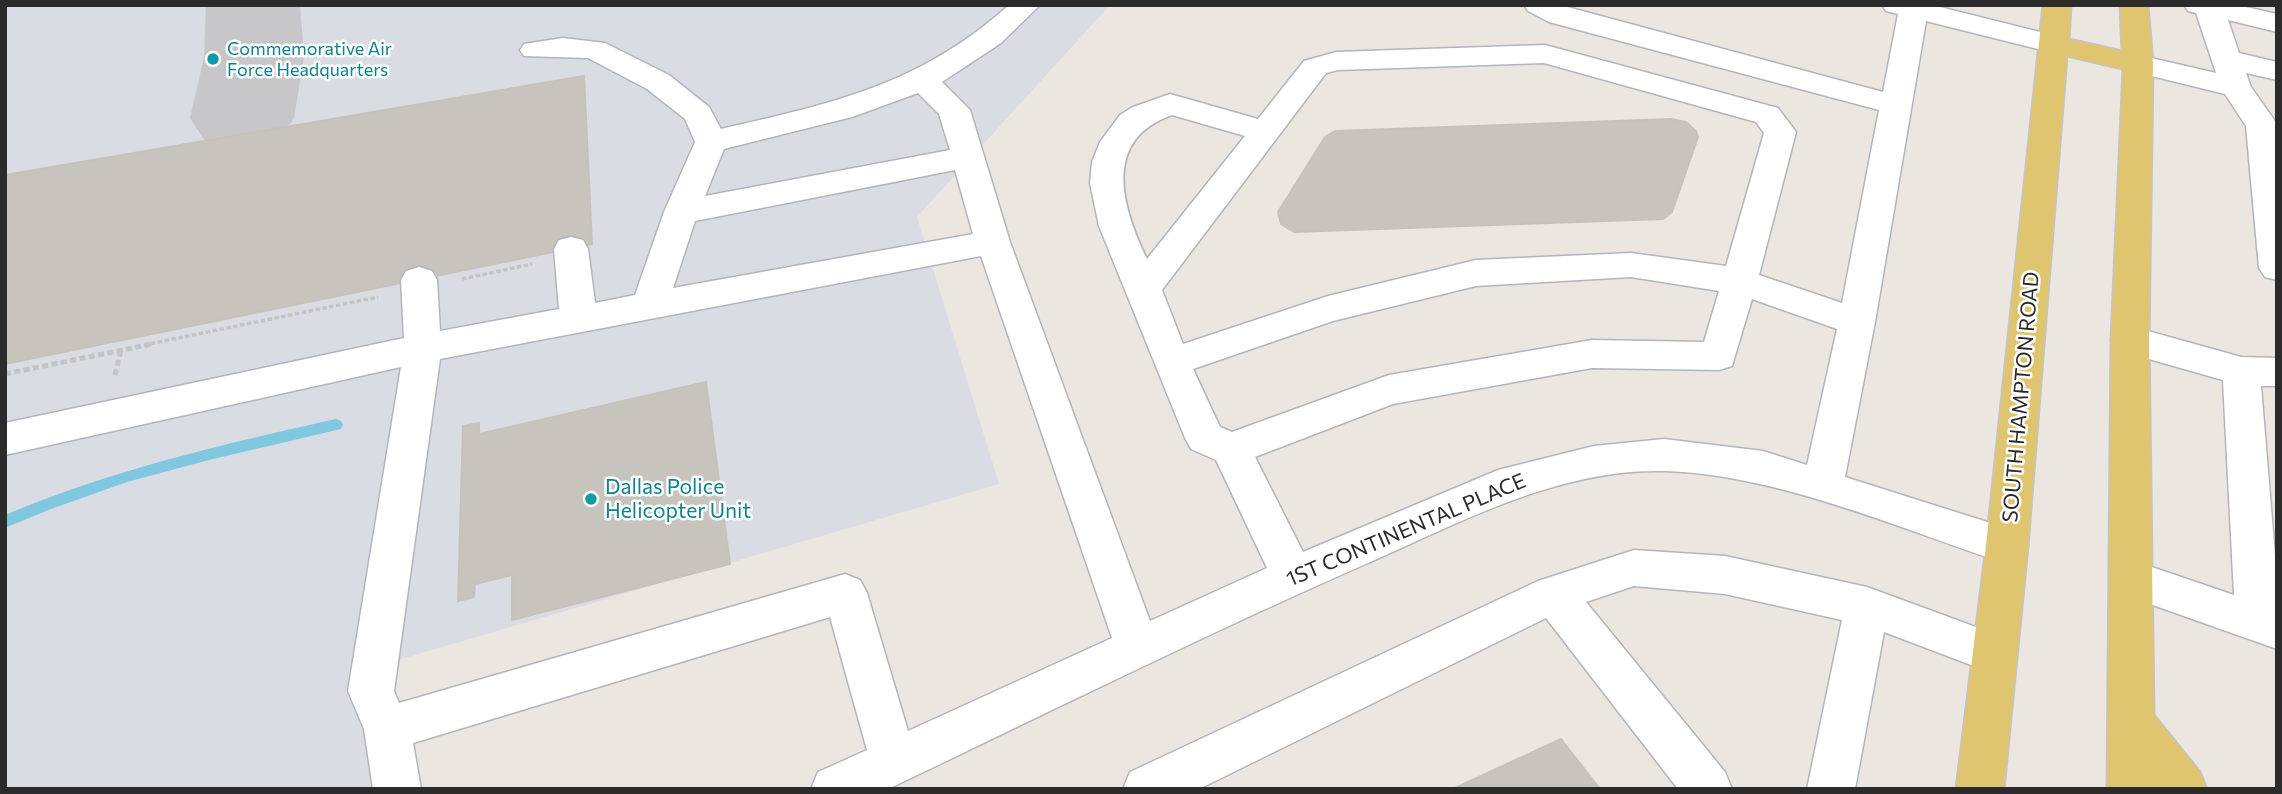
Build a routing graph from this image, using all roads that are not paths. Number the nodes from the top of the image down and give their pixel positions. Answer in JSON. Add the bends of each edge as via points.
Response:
{"nodes":[{"id":1,"x":1026,"y":5,"type":"edge"},
{"id":2,"x":1538,"y":5,"type":"edge"},
{"id":3,"x":2057,"y":5,"type":"edge"},
{"id":4,"x":2134,"y":5,"type":"edge"},
{"id":5,"x":2205,"y":6,"type":"edge"},
{"id":6,"x":1908,"y":7,"type":"edge"},
{"id":7,"x":2277,"y":23,"type":"edge"},
{"id":8,"x":2054,"y":44,"type":"junction"},
{"id":9,"x":535,"y":50,"type":"dead end"},
{"id":10,"x":2138,"y":64,"type":"junction"},
{"id":11,"x":2277,"y":71,"type":"edge"},
{"id":12,"x":2232,"y":73,"type":"junction"},
{"id":13,"x":925,"y":82,"type":"junction"},
{"id":14,"x":1897,"y":104,"type":"junction"},
{"id":15,"x":2269,"y":127,"type":"edge"},
{"id":16,"x":1266,"y":132,"type":"junction"},
{"id":17,"x":711,"y":142,"type":"junction"},
{"id":18,"x":968,"y":157,"type":"junction"},
{"id":19,"x":681,"y":212,"type":"junction"},
{"id":20,"x":993,"y":242,"type":"junction"},
{"id":21,"x":571,"y":252,"type":"road end"},
{"id":22,"x":2277,"y":268,"type":"edge"},
{"id":23,"x":1738,"y":281,"type":"junction"},
{"id":24,"x":419,"y":284,"type":"road end"},
{"id":25,"x":1144,"y":289,"type":"junction"},
{"id":26,"x":650,"y":304,"type":"junction"},
{"id":27,"x":578,"y":318,"type":"junction"},
{"id":28,"x":1857,"y":322,"type":"junction"},
{"id":29,"x":2130,"y":340,"type":"junction"},
{"id":30,"x":422,"y":348,"type":"junction"},
{"id":31,"x":1171,"y":362,"type":"junction"},
{"id":32,"x":2259,"y":372,"type":"edge"},
{"id":33,"x":5,"y":439,"type":"edge"},
{"id":34,"x":1231,"y":449,"type":"junction"},
{"id":35,"x":1823,"y":485,"type":"junction"},
{"id":36,"x":2007,"y":546,"type":"junction"},
{"id":37,"x":1293,"y":576,"type":"junction"},
{"id":38,"x":2131,"y":579,"type":"junction"},
{"id":39,"x":1553,"y":594,"type":"junction"},
{"id":40,"x":1867,"y":606,"type":"junction"},
{"id":41,"x":2268,"y":625,"type":"edge"},
{"id":42,"x":1138,"y":648,"type":"junction"},
{"id":43,"x":1995,"y":654,"type":"junction"},
{"id":44,"x":2131,"y":722,"type":"junction"},
{"id":45,"x":387,"y":729,"type":"junction"},
{"id":46,"x":894,"y":762,"type":"junction"},
{"id":47,"x":397,"y":789,"type":"edge"},
{"id":48,"x":835,"y":789,"type":"edge"},
{"id":49,"x":1147,"y":789,"type":"edge"},
{"id":50,"x":1708,"y":789,"type":"edge"},
{"id":51,"x":1831,"y":789,"type":"edge"},
{"id":52,"x":1980,"y":789,"type":"edge"},
{"id":53,"x":2131,"y":789,"type":"edge"},
{"id":54,"x":2183,"y":789,"type":"edge"}],
"edges":[{"from":1,"to":13,"type":"lane","via":[[963,59]]},
{"from":2,"to":14,"type":"lane","via":[[1559,16]]},
{"from":3,"to":8,"type":"main road","name":"SOUTH HAMPTON ROAD"},
{"from":4,"to":10,"type":"main road"},
{"from":5,"to":7,"type":"lane"},
{"from":5,"to":12,"type":"lane"},
{"from":6,"to":8,"type":"lane"},
{"from":6,"to":14,"type":"lane"},
{"from":8,"to":10,"type":"main road"},
{"from":8,"to":36,"type":"main road","name":"SOUTH HAMPTON ROAD"},
{"from":9,"to":17,"type":"lane","via":[[594,49],[658,82],[698,114]]},
{"from":10,"to":12,"type":"lane"},
{"from":10,"to":29,"type":"main road"},
{"from":11,"to":12,"type":"lane"},
{"from":12,"to":15,"type":"lane"},
{"from":13,"to":17,"type":"lane","via":[[867,104]]},
{"from":13,"to":18,"type":"lane","via":[[954,110]]},
{"from":14,"to":28,"type":"lane"},
{"from":15,"to":22,"type":"lane"},
{"from":16,"to":23,"type":"lane","via":[[1315,67],[1364,60],[1545,54],[1767,115],[1780,132]]},
{"from":16,"to":25,"type":"lane"},
{"from":16,"to":25,"type":"lane","via":[[1170,104],[1132,121],[1105,165],[1113,224]]},
{"from":17,"to":19,"type":"lane"},
{"from":18,"to":19,"type":"lane"},
{"from":18,"to":20,"type":"lane"},
{"from":19,"to":26,"type":"lane"},
{"from":20,"to":26,"type":"lane"},
{"from":20,"to":42,"type":"lane"},
{"from":21,"to":27,"type":"lane"},
{"from":23,"to":28,"type":"lane"},
{"from":23,"to":31,"type":"lane","via":[[1632,265],[1476,273],[1328,309]]},
{"from":23,"to":34,"type":"lane","via":[[1719,356],[1592,354],[1390,390]]},
{"from":24,"to":30,"type":"lane"},
{"from":25,"to":31,"type":"lane"},
{"from":26,"to":27,"type":"lane"},
{"from":27,"to":30,"type":"lane"},
{"from":28,"to":35,"type":"lane"},
{"from":29,"to":32,"type":"lane"},
{"from":29,"to":38,"type":"main road"},
{"from":30,"to":33,"type":"lane"},
{"from":30,"to":45,"type":"lane","via":[[371,691]]},
{"from":31,"to":34,"type":"lane","via":[[1205,438]]},
{"from":32,"to":41,"type":"lane"},
{"from":34,"to":37,"type":"lane"},
{"from":35,"to":36,"type":"lane","name":"1ST CONTINENTAL PLACE"},
{"from":35,"to":37,"type":"lane","name":"1ST CONTINENTAL PLACE","via":[[1763,467],[1664,455],[1594,462],[1512,482]]},
{"from":36,"to":43,"type":"main road","name":"SOUTH HAMPTON ROAD"},
{"from":37,"to":42,"type":"lane","name":"1ST CONTINENTAL PLACE"},
{"from":38,"to":41,"type":"lane"},
{"from":38,"to":44,"type":"main road"},
{"from":39,"to":40,"type":"lane","via":[[1634,568],[1725,575]]},
{"from":39,"to":49,"type":"lane"},
{"from":39,"to":50,"type":"lane"},
{"from":40,"to":43,"type":"lane"},
{"from":40,"to":51,"type":"lane"},
{"from":42,"to":46,"type":"lane","name":"1ST CONTINENTAL PLACE"},
{"from":43,"to":52,"type":"main road","name":"SOUTH HAMPTON ROAD"},
{"from":44,"to":53,"type":"main road"},
{"from":44,"to":54,"type":"main road"},
{"from":45,"to":46,"type":"lane","via":[[845,593]]},
{"from":45,"to":47,"type":"lane"},
{"from":46,"to":48,"type":"lane","name":"1ST CONTINENTAL PLACE"}]}
